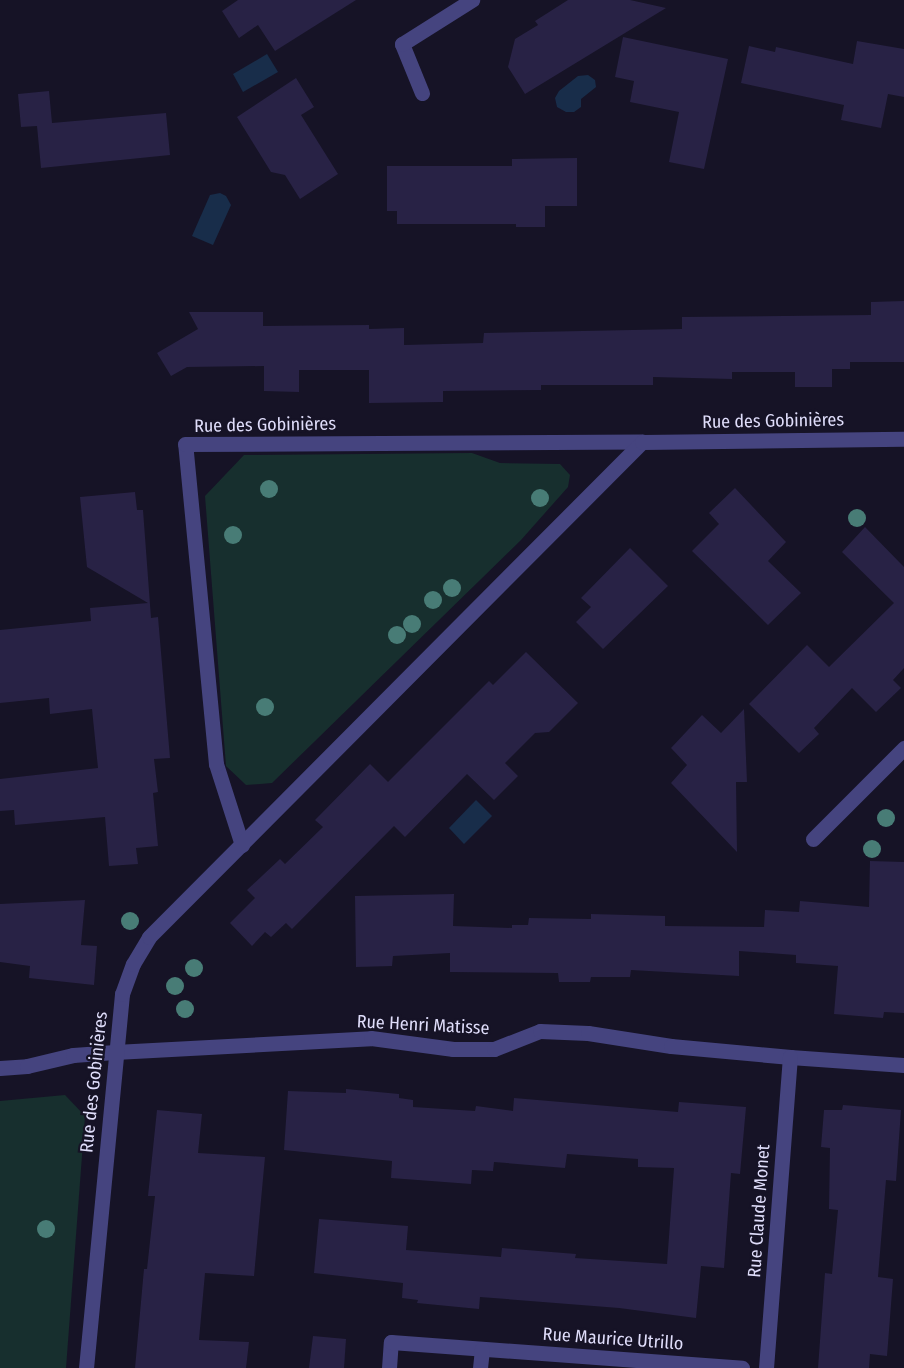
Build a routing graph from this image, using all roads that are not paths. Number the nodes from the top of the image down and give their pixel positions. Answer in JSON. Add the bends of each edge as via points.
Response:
{"nodes":[{"id":1,"x":472,"y":0,"type":"edge"},
{"id":2,"x":422,"y":93,"type":"dead end"},
{"id":3,"x":904,"y":439,"type":"edge"},
{"id":4,"x":642,"y":442,"type":"junction"},
{"id":5,"x":904,"y":748,"type":"edge"},
{"id":6,"x":813,"y":840,"type":"dead end"},
{"id":7,"x":243,"y":845,"type":"junction"},
{"id":8,"x":115,"y":1052,"type":"junction"},
{"id":9,"x":790,"y":1057,"type":"junction"},
{"id":10,"x":904,"y":1065,"type":"edge"},
{"id":11,"x":0,"y":1068,"type":"edge"},
{"id":12,"x":482,"y":1349,"type":"junction"},
{"id":13,"x":86,"y":1368,"type":"edge"},
{"id":14,"x":389,"y":1368,"type":"edge"},
{"id":15,"x":480,"y":1368,"type":"edge"},
{"id":16,"x":742,"y":1368,"type":"edge"},
{"id":17,"x":766,"y":1368,"type":"edge"}],
"edges":[{"from":1,"to":2,"type":"street","via":[[402,44]]},
{"from":3,"to":4,"type":"street","name":"Rue des Gobinières"},
{"from":4,"to":7,"type":"street","name":"Rue des Gobinières"},
{"from":4,"to":7,"type":"street","name":"Rue des Gobinières","via":[[185,444],[216,764]]},
{"from":5,"to":6,"type":"street"},
{"from":7,"to":8,"type":"street","name":"Rue des Gobinières","via":[[149,937],[122,994]]},
{"from":8,"to":9,"type":"street","name":"Rue Henri Matisse","via":[[371,1038],[453,1049],[494,1049],[540,1031]]},
{"from":8,"to":11,"type":"street","name":"Rue Henri Matisse"},
{"from":8,"to":13,"type":"street","name":"Rue des Gobinières"},
{"from":9,"to":10,"type":"street","name":"Rue Henri Matisse"},
{"from":9,"to":17,"type":"street","name":"Rue Claude Monet"},
{"from":12,"to":14,"type":"street","name":"Rue Maurice Utrillo","via":[[391,1342]]},
{"from":12,"to":15,"type":"street"},
{"from":12,"to":16,"type":"street","name":"Rue Maurice Utrillo"}]}
